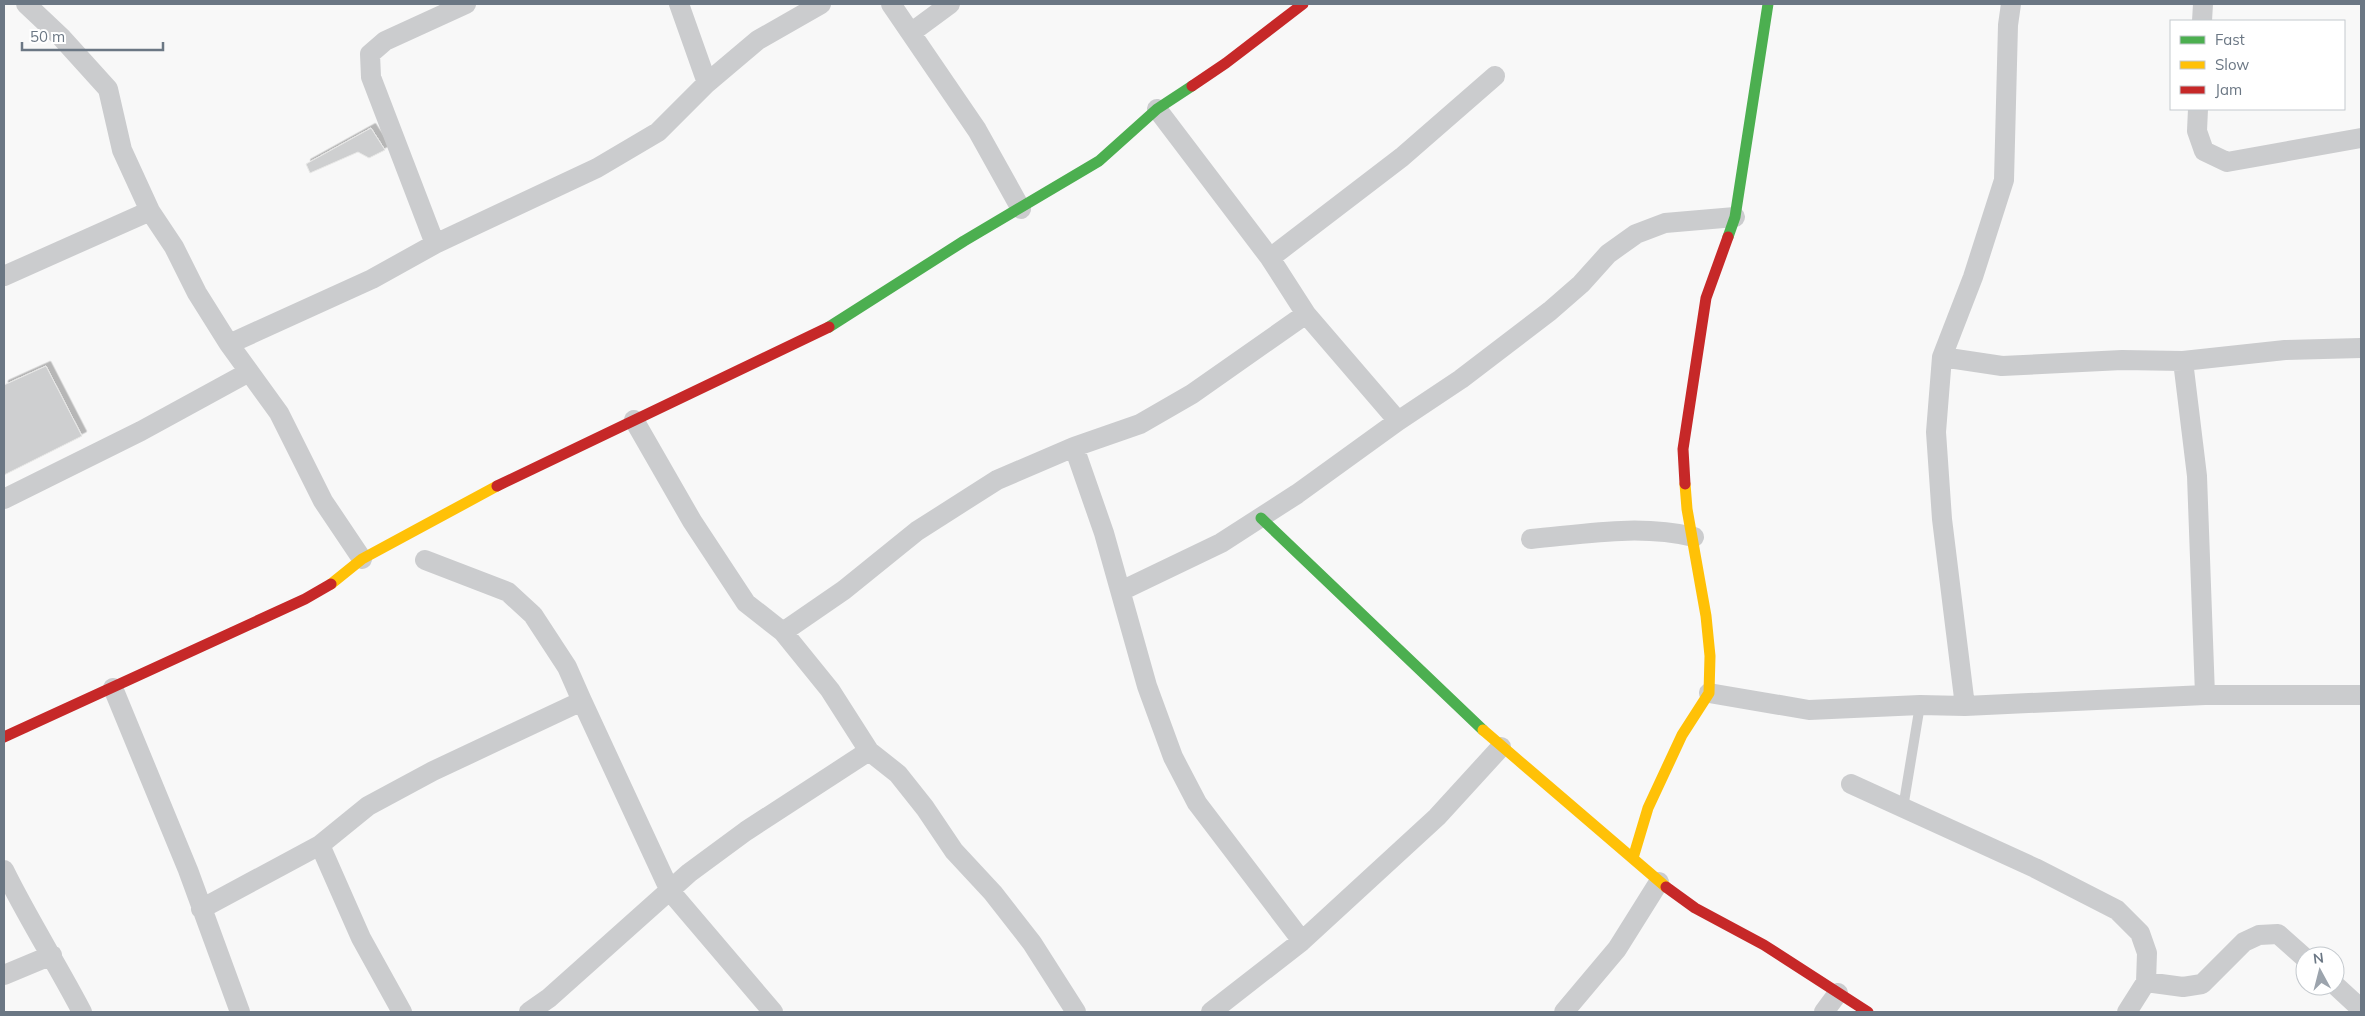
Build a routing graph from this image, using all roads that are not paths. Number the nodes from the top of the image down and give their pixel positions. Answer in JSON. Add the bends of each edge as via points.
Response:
{"nodes":[{"id":1,"x":26,"y":4,"type":"edge"},
{"id":2,"x":466,"y":4,"type":"edge"},
{"id":3,"x":679,"y":4,"type":"edge"},
{"id":4,"x":821,"y":4,"type":"edge"},
{"id":5,"x":891,"y":4,"type":"edge"},
{"id":6,"x":950,"y":4,"type":"edge"},
{"id":7,"x":1303,"y":4,"type":"edge"},
{"id":8,"x":1768,"y":4,"type":"edge"},
{"id":9,"x":2011,"y":4,"type":"edge"},
{"id":10,"x":2203,"y":4,"type":"edge"},
{"id":11,"x":2202,"y":20,"type":"edge"},
{"id":12,"x":912,"y":32,"type":"junction"},
{"id":13,"x":1495,"y":76,"type":"dead end"},
{"id":14,"x":707,"y":83,"type":"junction"},
{"id":15,"x":1157,"y":109,"type":"junction"},
{"id":16,"x":2198,"y":110,"type":"edge"},
{"id":17,"x":2361,"y":138,"type":"edge"},
{"id":18,"x":1021,"y":209,"type":"junction"},
{"id":19,"x":150,"y":211,"type":"junction"},
{"id":20,"x":1735,"y":217,"type":"junction"},
{"id":21,"x":435,"y":244,"type":"junction"},
{"id":22,"x":1270,"y":258,"type":"junction"},
{"id":23,"x":4,"y":276,"type":"edge"},
{"id":24,"x":1306,"y":314,"type":"junction"},
{"id":25,"x":229,"y":344,"type":"junction"},
{"id":26,"x":2361,"y":348,"type":"edge"},
{"id":27,"x":1942,"y":357,"type":"junction"},
{"id":28,"x":2183,"y":361,"type":"junction"},
{"id":29,"x":249,"y":372,"type":"junction"},
{"id":30,"x":634,"y":420,"type":"junction"},
{"id":31,"x":1398,"y":421,"type":"junction"},
{"id":32,"x":1074,"y":447,"type":"junction"},
{"id":33,"x":4,"y":499,"type":"edge"},
{"id":34,"x":1261,"y":518,"type":"junction"},
{"id":35,"x":1694,"y":537,"type":"junction"},
{"id":36,"x":1531,"y":539,"type":"dead end"},
{"id":37,"x":362,"y":559,"type":"junction"},
{"id":38,"x":425,"y":560,"type":"dead end"},
{"id":39,"x":1121,"y":592,"type":"junction"},
{"id":40,"x":783,"y":632,"type":"junction"},
{"id":41,"x":113,"y":688,"type":"junction"},
{"id":42,"x":1708,"y":692,"type":"junction"},
{"id":43,"x":2361,"y":695,"type":"edge"},
{"id":44,"x":2205,"y":696,"type":"junction"},
{"id":45,"x":582,"y":700,"type":"junction"},
{"id":46,"x":1920,"y":705,"type":"junction"},
{"id":47,"x":1966,"y":706,"type":"junction"},
{"id":48,"x":4,"y":737,"type":"edge"},
{"id":49,"x":1501,"y":747,"type":"junction"},
{"id":50,"x":869,"y":751,"type":"junction"},
{"id":51,"x":1851,"y":784,"type":"dead end"},
{"id":52,"x":1903,"y":808,"type":"junction"},
{"id":53,"x":320,"y":845,"type":"junction"},
{"id":54,"x":1633,"y":858,"type":"junction"},
{"id":55,"x":4,"y":870,"type":"edge"},
{"id":56,"x":1659,"y":882,"type":"junction"},
{"id":57,"x":670,"y":891,"type":"junction"},
{"id":58,"x":201,"y":909,"type":"junction"},
{"id":59,"x":1302,"y":942,"type":"junction"},
{"id":60,"x":2295,"y":949,"type":"edge"},
{"id":61,"x":52,"y":954,"type":"junction"},
{"id":62,"x":4,"y":975,"type":"edge"},
{"id":63,"x":2146,"y":982,"type":"junction"},
{"id":64,"x":1838,"y":992,"type":"junction"},
{"id":65,"x":2345,"y":994,"type":"edge"},
{"id":66,"x":2361,"y":1009,"type":"edge"},
{"id":67,"x":82,"y":1012,"type":"edge"},
{"id":68,"x":240,"y":1012,"type":"edge"},
{"id":69,"x":402,"y":1012,"type":"edge"},
{"id":70,"x":529,"y":1012,"type":"edge"},
{"id":71,"x":773,"y":1012,"type":"edge"},
{"id":72,"x":1076,"y":1012,"type":"edge"},
{"id":73,"x":1211,"y":1012,"type":"edge"},
{"id":74,"x":1564,"y":1012,"type":"edge"},
{"id":75,"x":1824,"y":1012,"type":"edge"},
{"id":76,"x":1868,"y":1012,"type":"edge"},
{"id":77,"x":2126,"y":1012,"type":"edge"}],
"edges":[{"from":1,"to":19,"type":"street","via":[[108,89],[122,150]]},
{"from":2,"to":21,"type":"street","via":[[385,41],[370,54],[371,77]]},
{"from":3,"to":14,"type":"street"},
{"from":4,"to":14,"type":"street","via":[[758,40]]},
{"from":5,"to":12,"type":"street"},
{"from":6,"to":12,"type":"street"},
{"from":7,"to":15,"type":"street","via":[[1226,63]]},
{"from":8,"to":20,"type":"street"},
{"from":9,"to":27,"type":"street","via":[[2004,180],[1973,277]]},
{"from":10,"to":11,"type":"street"},
{"from":12,"to":18,"type":"street","via":[[977,130]]},
{"from":13,"to":22,"type":"street","via":[[1402,157]]},
{"from":14,"to":21,"type":"street","via":[[658,132],[597,168]]},
{"from":15,"to":18,"type":"street","via":[[1099,161]]},
{"from":15,"to":22,"type":"street"},
{"from":16,"to":17,"type":"street","via":[[2197,131],[2204,151],[2227,162]]},
{"from":18,"to":30,"type":"street","via":[[964,241],[827,328]]},
{"from":19,"to":23,"type":"street"},
{"from":19,"to":25,"type":"street"},
{"from":20,"to":31,"type":"street","via":[[1665,223],[1636,234],[1608,254],[1550,311],[1461,379]]},
{"from":20,"to":35,"type":"street","via":[[1706,298],[1683,449],[1687,509]]},
{"from":21,"to":25,"type":"street","via":[[372,279]]},
{"from":22,"to":24,"type":"street"},
{"from":24,"to":31,"type":"street"},
{"from":24,"to":32,"type":"street","via":[[1192,394],[1140,424]]},
{"from":25,"to":29,"type":"street"},
{"from":26,"to":28,"type":"street","via":[[2285,350]]},
{"from":27,"to":28,"type":"street","via":[[2002,366],[2122,360]]},
{"from":27,"to":47,"type":"street","via":[[1936,432],[1942,519]]},
{"from":28,"to":44,"type":"street","via":[[2196,476]]},
{"from":29,"to":33,"type":"street","via":[[141,431]]},
{"from":29,"to":37,"type":"street","via":[[279,413],[323,501]]},
{"from":30,"to":37,"type":"street","via":[[493,488]]},
{"from":30,"to":40,"type":"street","via":[[692,521],[746,603]]},
{"from":31,"to":34,"type":"street"},
{"from":32,"to":39,"type":"street"},
{"from":32,"to":40,"type":"street","via":[[997,480],[917,530],[844,590]]},
{"from":34,"to":39,"type":"street","via":[[1221,543]]},
{"from":34,"to":49,"type":"street"},
{"from":35,"to":36,"type":"street","via":[[1646,529]]},
{"from":35,"to":42,"type":"street","via":[[1710,648]]},
{"from":37,"to":41,"type":"street","via":[[351,571],[307,596]]},
{"from":38,"to":45,"type":"street","via":[[508,592],[533,616],[567,667]]},
{"from":39,"to":59,"type":"street","via":[[1147,686],[1178,765],[1198,804]]},
{"from":40,"to":50,"type":"street","via":[[830,690]]},
{"from":41,"to":48,"type":"street"},
{"from":41,"to":58,"type":"street"},
{"from":42,"to":46,"type":"street","via":[[1809,710]]},
{"from":42,"to":54,"type":"street","via":[[1678,743],[1648,808]]},
{"from":43,"to":44,"type":"street"},
{"from":44,"to":47,"type":"street"},
{"from":45,"to":53,"type":"street","via":[[433,771],[368,806]]},
{"from":45,"to":57,"type":"street"},
{"from":46,"to":47,"type":"street"},
{"from":46,"to":52,"type":"lane"},
{"from":49,"to":54,"type":"street"},
{"from":49,"to":59,"type":"street","via":[[1437,817]]},
{"from":50,"to":57,"type":"street","via":[[746,831]]},
{"from":50,"to":72,"type":"street","via":[[898,774],[954,851],[993,893],[1032,943]]},
{"from":51,"to":52,"type":"street"},
{"from":52,"to":63,"type":"street","via":[[2117,910],[2140,933],[2147,953]]},
{"from":53,"to":58,"type":"street"},
{"from":53,"to":69,"type":"street","via":[[362,938]]},
{"from":54,"to":56,"type":"street"},
{"from":55,"to":61,"type":"street","via":[[20,904]]},
{"from":56,"to":64,"type":"street","via":[[1695,908],[1764,945]]},
{"from":56,"to":74,"type":"street","via":[[1617,949]]},
{"from":57,"to":70,"type":"street"},
{"from":57,"to":71,"type":"street"},
{"from":58,"to":68,"type":"street"},
{"from":59,"to":73,"type":"street"},
{"from":60,"to":63,"type":"street","via":[[2278,934],[2259,934],[2244,942],[2202,984],[2183,987]]},
{"from":61,"to":62,"type":"street"},
{"from":61,"to":67,"type":"street"},
{"from":63,"to":77,"type":"street"},
{"from":64,"to":75,"type":"street"},
{"from":64,"to":76,"type":"street"},
{"from":65,"to":66,"type":"street"}]}
